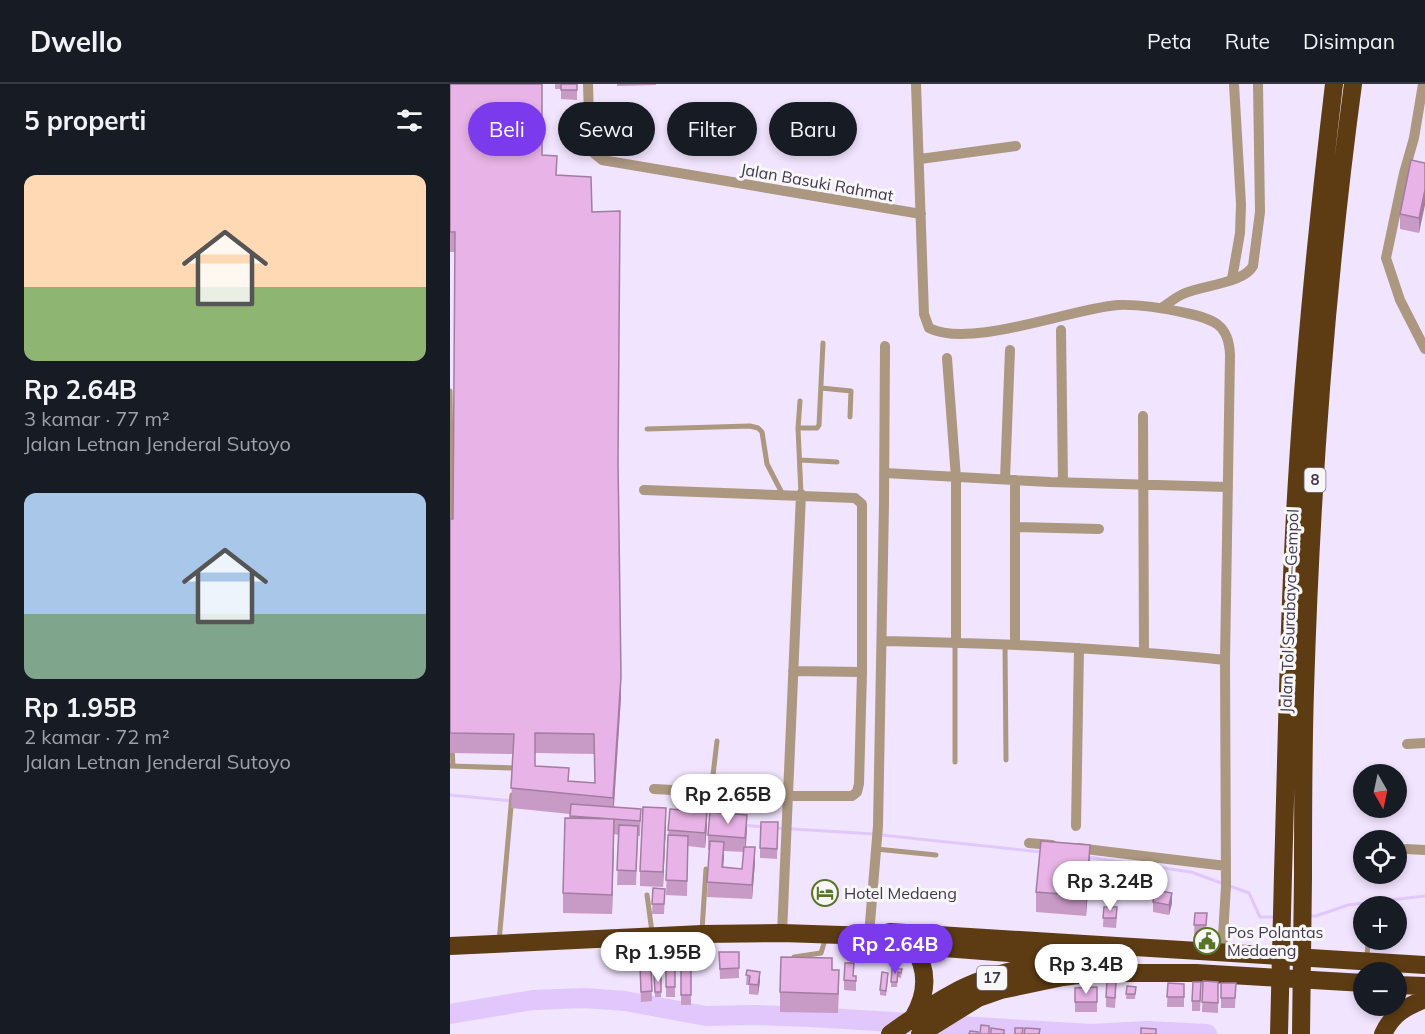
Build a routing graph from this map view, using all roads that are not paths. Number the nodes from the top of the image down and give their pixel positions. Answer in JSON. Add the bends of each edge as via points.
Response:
{"nodes":[{"id":1,"x":588,"y":84,"type":"edge"},
{"id":2,"x":916,"y":84,"type":"edge"},
{"id":3,"x":1234,"y":84,"type":"edge"},
{"id":4,"x":1258,"y":84,"type":"edge"},
{"id":5,"x":1334,"y":84,"type":"edge"},
{"id":6,"x":1353,"y":84,"type":"edge"},
{"id":7,"x":1423,"y":84,"type":"edge"},
{"id":8,"x":1016,"y":146,"type":"dead end"},
{"id":9,"x":920,"y":159,"type":"junction"},
{"id":10,"x":921,"y":214,"type":"junction"},
{"id":11,"x":1232,"y":279,"type":"junction"},
{"id":12,"x":1163,"y":307,"type":"junction"},
{"id":13,"x":1061,"y":330,"type":"dead end"},
{"id":14,"x":823,"y":343,"type":"dead end"},
{"id":15,"x":885,"y":346,"type":"dead end"},
{"id":16,"x":1425,"y":349,"type":"edge"},
{"id":17,"x":1010,"y":350,"type":"dead end"},
{"id":18,"x":946,"y":358,"type":"dead end"},
{"id":19,"x":821,"y":388,"type":"junction"},
{"id":20,"x":450,"y":391,"type":"edge"},
{"id":21,"x":800,"y":401,"type":"dead end"},
{"id":22,"x":1143,"y":416,"type":"dead end"},
{"id":23,"x":850,"y":417,"type":"dead end"},
{"id":24,"x":798,"y":428,"type":"junction"},
{"id":25,"x":646,"y":429,"type":"dead end"},
{"id":26,"x":800,"y":460,"type":"junction"},
{"id":27,"x":837,"y":462,"type":"dead end"},
{"id":28,"x":885,"y":473,"type":"junction"},
{"id":29,"x":956,"y":478,"type":"junction"},
{"id":30,"x":1010,"y":480,"type":"junction"},
{"id":31,"x":1062,"y":482,"type":"junction"},
{"id":32,"x":1142,"y":484,"type":"junction"},
{"id":33,"x":1228,"y":487,"type":"junction"},
{"id":34,"x":644,"y":490,"type":"dead end"},
{"id":35,"x":801,"y":494,"type":"junction"},
{"id":36,"x":783,"y":495,"type":"junction"},
{"id":37,"x":1015,"y":527,"type":"junction"},
{"id":38,"x":1099,"y":529,"type":"dead end"},
{"id":39,"x":452,"y":531,"type":"edge"},
{"id":40,"x":882,"y":641,"type":"junction"},
{"id":41,"x":955,"y":642,"type":"junction"},
{"id":42,"x":1010,"y":644,"type":"junction"},
{"id":43,"x":1079,"y":648,"type":"junction"},
{"id":44,"x":1144,"y":651,"type":"junction"},
{"id":45,"x":1225,"y":660,"type":"junction"},
{"id":46,"x":793,"y":671,"type":"junction"},
{"id":47,"x":862,"y":672,"type":"junction"},
{"id":48,"x":717,"y":741,"type":"dead end"},
{"id":49,"x":452,"y":742,"type":"edge"},
{"id":50,"x":1425,"y":743,"type":"edge"},
{"id":51,"x":1407,"y":744,"type":"dead end"},
{"id":52,"x":1006,"y":760,"type":"dead end"},
{"id":53,"x":955,"y":762,"type":"dead end"},
{"id":54,"x":451,"y":766,"type":"edge"},
{"id":55,"x":513,"y":780,"type":"edge"},
{"id":56,"x":654,"y":789,"type":"dead end"},
{"id":57,"x":512,"y":791,"type":"edge"},
{"id":58,"x":711,"y":793,"type":"junction"},
{"id":59,"x":788,"y":796,"type":"junction"},
{"id":60,"x":1076,"y":826,"type":"dead end"},
{"id":61,"x":1029,"y":843,"type":"dead end"},
{"id":62,"x":876,"y":845,"type":"junction"},
{"id":63,"x":1407,"y":849,"type":"edge"},
{"id":64,"x":1425,"y":850,"type":"edge"},
{"id":65,"x":936,"y":855,"type":"dead end"},
{"id":66,"x":706,"y":869,"type":"edge"},
{"id":67,"x":1226,"y":869,"type":"junction"},
{"id":68,"x":647,"y":895,"type":"dead end"},
{"id":69,"x":782,"y":933,"type":"junction"},
{"id":70,"x":702,"y":934,"type":"junction"},
{"id":71,"x":826,"y":935,"type":"junction"},
{"id":72,"x":870,"y":935,"type":"junction"},
{"id":73,"x":652,"y":937,"type":"junction"},
{"id":74,"x":499,"y":945,"type":"junction"},
{"id":75,"x":450,"y":946,"type":"edge"},
{"id":76,"x":913,"y":946,"type":"junction"},
{"id":77,"x":1149,"y":949,"type":"junction"},
{"id":78,"x":1367,"y":950,"type":"edge"},
{"id":79,"x":1222,"y":952,"type":"junction"},
{"id":80,"x":794,"y":957,"type":"edge"},
{"id":81,"x":1076,"y":958,"type":"junction"},
{"id":82,"x":1366,"y":961,"type":"junction"},
{"id":83,"x":1425,"y":965,"type":"edge"},
{"id":84,"x":1196,"y":973,"type":"junction"},
{"id":85,"x":1015,"y":979,"type":"junction"},
{"id":86,"x":1353,"y":982,"type":"edge"},
{"id":87,"x":1407,"y":985,"type":"edge"},
{"id":88,"x":1425,"y":986,"type":"edge"},
{"id":89,"x":1425,"y":999,"type":"edge"},
{"id":90,"x":915,"y":1023,"type":"edge"},
{"id":91,"x":890,"y":1034,"type":"edge"},
{"id":92,"x":1279,"y":1034,"type":"edge"},
{"id":93,"x":1301,"y":1034,"type":"edge"},
{"id":94,"x":1383,"y":1034,"type":"edge"}],
"edges":[{"from":1,"to":10,"type":"street","name":"Jalan Basuki Rahmat","via":[[590,150],[602,160]]},
{"from":2,"to":9,"type":"street"},
{"from":3,"to":11,"type":"street","via":[[1241,204]]},
{"from":4,"to":11,"type":"street","via":[[1260,212],[1256,254],[1250,271]]},
{"from":5,"to":92,"type":"highway","name":"Jalan Tol Surabaya–Gempol","number":"8","bridge":true,"via":[[1314,258],[1298,465]]},
{"from":6,"to":93,"type":"highway","name":"Jalan Tol Surabaya–Gempol","number":"8","bridge":true,"via":[[1326,320],[1313,505],[1305,691]]},
{"from":7,"to":16,"type":"street","via":[[1386,258],[1400,300]]},
{"from":8,"to":9,"type":"street"},
{"from":9,"to":10,"type":"street"},
{"from":10,"to":12,"type":"street","via":[[925,320],[937,332],[1004,329],[1118,305]]},
{"from":11,"to":12,"type":"street","via":[[1184,293]]},
{"from":12,"to":33,"type":"street","via":[[1203,317],[1226,332],[1230,355]]},
{"from":13,"to":31,"type":"street"},
{"from":14,"to":19,"type":"lane"},
{"from":15,"to":28,"type":"street"},
{"from":17,"to":30,"type":"street"},
{"from":18,"to":29,"type":"street"},
{"from":19,"to":23,"type":"lane","via":[[851,391]]},
{"from":19,"to":24,"type":"lane","via":[[819,426]]},
{"from":20,"to":39,"type":"lane"},
{"from":21,"to":24,"type":"lane"},
{"from":22,"to":32,"type":"street"},
{"from":24,"to":26,"type":"lane"},
{"from":25,"to":36,"type":"lane","via":[[758,428],[770,472]]},
{"from":26,"to":27,"type":"lane"},
{"from":26,"to":35,"type":"lane"},
{"from":28,"to":29,"type":"street"},
{"from":28,"to":40,"type":"street"},
{"from":29,"to":30,"type":"street"},
{"from":29,"to":41,"type":"street"},
{"from":30,"to":31,"type":"street"},
{"from":30,"to":37,"type":"street"},
{"from":31,"to":32,"type":"street"},
{"from":32,"to":33,"type":"street"},
{"from":32,"to":44,"type":"street"},
{"from":33,"to":45,"type":"street"},
{"from":34,"to":36,"type":"street"},
{"from":35,"to":36,"type":"street"},
{"from":35,"to":46,"type":"street"},
{"from":35,"to":47,"type":"street","via":[[855,498],[862,504]]},
{"from":37,"to":38,"type":"street"},
{"from":37,"to":42,"type":"street"},
{"from":40,"to":41,"type":"street"},
{"from":40,"to":62,"type":"street"},
{"from":41,"to":42,"type":"street"},
{"from":41,"to":53,"type":"lane"},
{"from":42,"to":43,"type":"street"},
{"from":42,"to":52,"type":"lane"},
{"from":43,"to":44,"type":"street"},
{"from":43,"to":60,"type":"street"},
{"from":44,"to":45,"type":"street"},
{"from":45,"to":67,"type":"street"},
{"from":46,"to":47,"type":"street"},
{"from":46,"to":59,"type":"street"},
{"from":47,"to":59,"type":"street","via":[[857,792],[852,796]]},
{"from":48,"to":58,"type":"lane"},
{"from":49,"to":54,"type":"lane"},
{"from":50,"to":51,"type":"street"},
{"from":54,"to":55,"type":"lane","via":[[514,765]]},
{"from":56,"to":58,"type":"street"},
{"from":57,"to":74,"type":"lane"},
{"from":58,"to":59,"type":"street"},
{"from":59,"to":69,"type":"street"},
{"from":61,"to":67,"type":"street"},
{"from":62,"to":65,"type":"lane"},
{"from":62,"to":72,"type":"street"},
{"from":63,"to":64,"type":"street"},
{"from":66,"to":70,"type":"lane"},
{"from":67,"to":79,"type":"street"},
{"from":68,"to":73,"type":"lane"},
{"from":69,"to":70,"type":"highway"},
{"from":69,"to":71,"type":"highway"},
{"from":70,"to":73,"type":"highway"},
{"from":71,"to":72,"type":"highway"},
{"from":71,"to":80,"type":"lane","via":[[821,953]]},
{"from":72,"to":76,"type":"highway","via":[[884,942]]},
{"from":72,"to":77,"type":"highway","via":[[890,932]]},
{"from":73,"to":74,"type":"highway"},
{"from":74,"to":75,"type":"highway"},
{"from":76,"to":81,"type":"highway"},
{"from":76,"to":90,"type":"highway","via":[[925,975]]},
{"from":77,"to":79,"type":"highway","number":"17"},
{"from":77,"to":81,"type":"highway","number":"17"},
{"from":78,"to":82,"type":"lane"},
{"from":79,"to":82,"type":"highway","number":"17"},
{"from":81,"to":84,"type":"highway","via":[[1177,967]]},
{"from":81,"to":85,"type":"highway","number":"17"},
{"from":82,"to":83,"type":"highway","number":"17"},
{"from":84,"to":85,"type":"highway","number":"17","via":[[1093,973]]},
{"from":84,"to":86,"type":"highway","number":"17"},
{"from":85,"to":90,"type":"highway","number":"17","via":[[958,1009]]},
{"from":85,"to":90,"type":"highway","number":"17","via":[[958,990]]},
{"from":87,"to":88,"type":"highway"},
{"from":89,"to":94,"type":"highway","via":[[1393,1016]]},
{"from":90,"to":91,"type":"highway","number":"17"}]}
